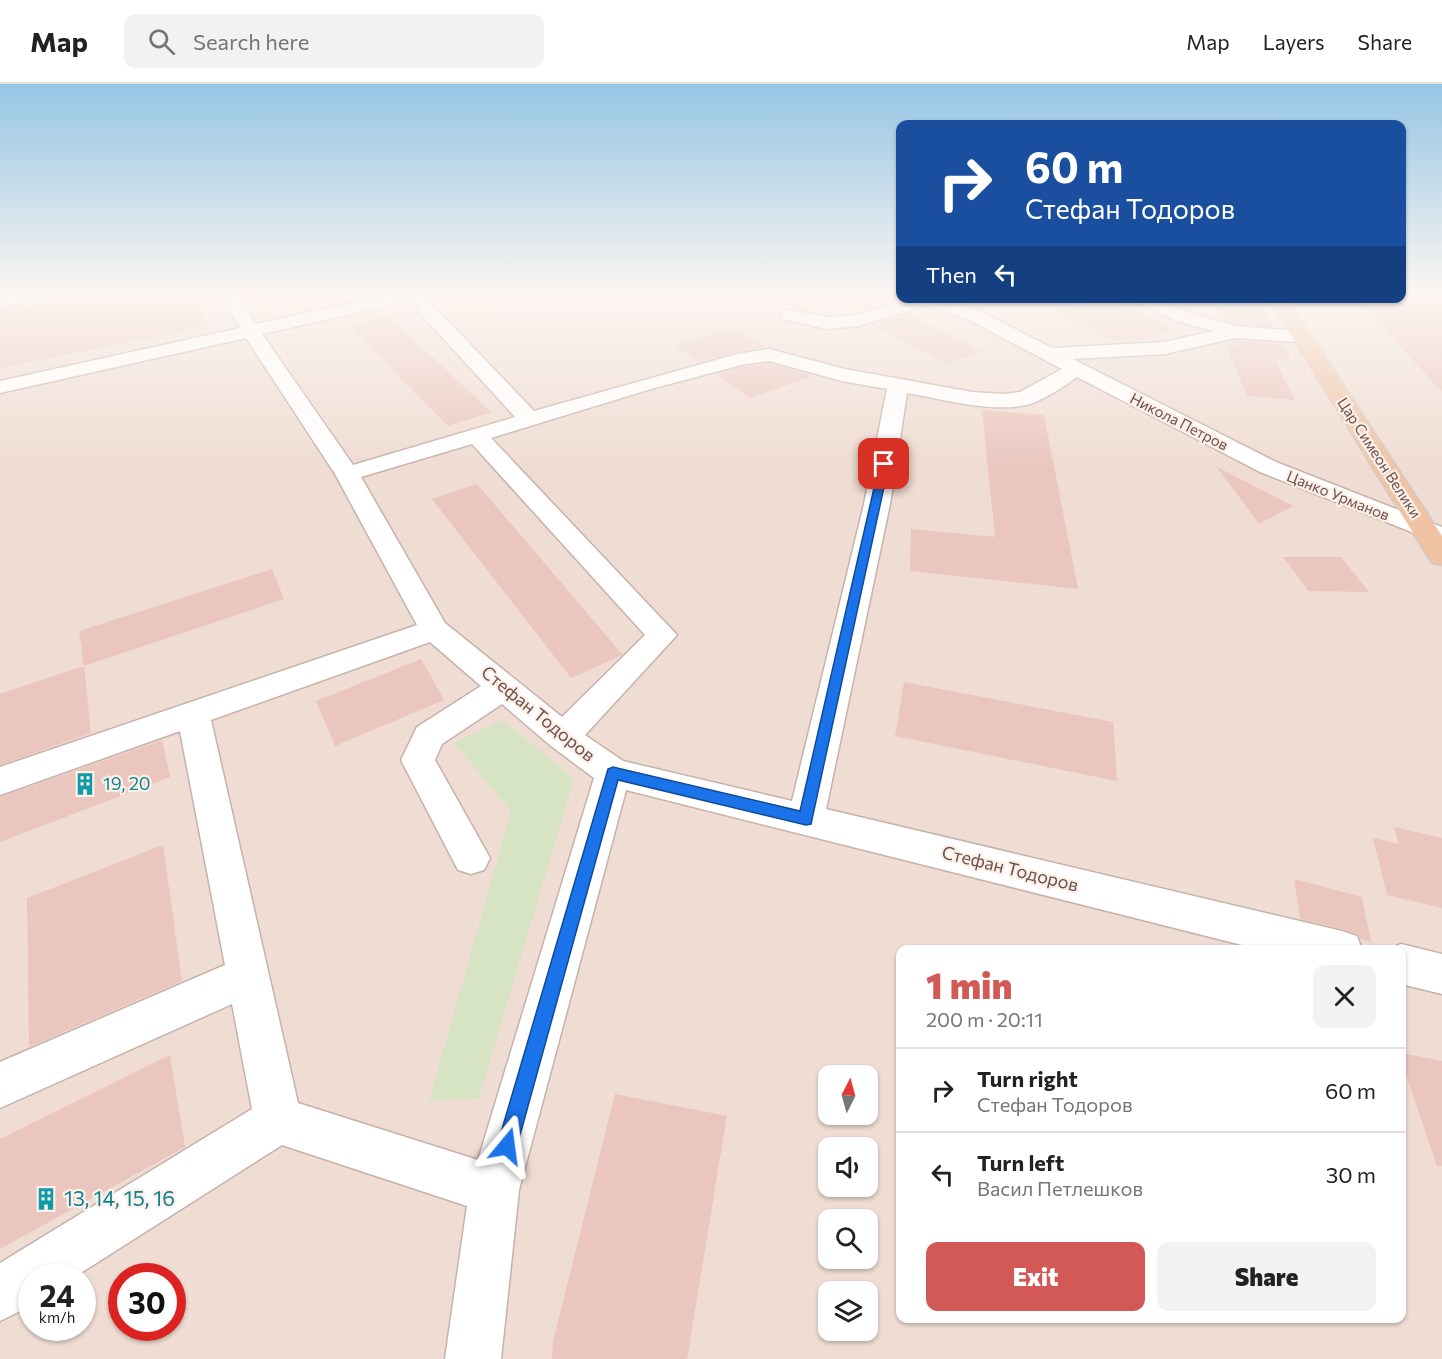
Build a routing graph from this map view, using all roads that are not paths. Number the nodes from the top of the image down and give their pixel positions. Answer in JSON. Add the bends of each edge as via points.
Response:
{"nodes":[{"id":1,"x":159,"y":352,"type":"edge"},
{"id":2,"x":265,"y":352,"type":"edge"},
{"id":3,"x":470,"y":352,"type":"edge"},
{"id":4,"x":1045,"y":352,"type":"edge"},
{"id":5,"x":1098,"y":352,"type":"edge"},
{"id":6,"x":1310,"y":352,"type":"edge"},
{"id":7,"x":1050,"y":354,"type":"junction"},
{"id":8,"x":1076,"y":368,"type":"junction"},
{"id":9,"x":898,"y":385,"type":"junction"},
{"id":10,"x":0,"y":387,"type":"edge"},
{"id":11,"x":529,"y":419,"type":"junction"},
{"id":12,"x":475,"y":434,"type":"junction"},
{"id":13,"x":1268,"y":467,"type":"joint"},
{"id":14,"x":347,"y":474,"type":"junction"},
{"id":15,"x":1434,"y":534,"type":"edge"},
{"id":16,"x":1442,"y":557,"type":"edge"},
{"id":17,"x":434,"y":630,"type":"junction"},
{"id":18,"x":503,"y":687,"type":"junction"},
{"id":19,"x":193,"y":714,"type":"junction"},
{"id":20,"x":563,"y":737,"type":"junction"},
{"id":21,"x":613,"y":773,"type":"junction"},
{"id":22,"x":0,"y":782,"type":"edge"},
{"id":23,"x":806,"y":819,"type":"junction"},
{"id":24,"x":471,"y":858,"type":"dead end"},
{"id":25,"x":1322,"y":945,"type":"edge"},
{"id":26,"x":1406,"y":965,"type":"edge"},
{"id":27,"x":1442,"y":974,"type":"edge"},
{"id":28,"x":248,"y":976,"type":"junction"},
{"id":29,"x":0,"y":1085,"type":"edge"},
{"id":30,"x":278,"y":1120,"type":"junction"},
{"id":31,"x":494,"y":1190,"type":"junction"},
{"id":32,"x":0,"y":1294,"type":"edge"},
{"id":33,"x":473,"y":1359,"type":"edge"}],
"edges":[{"from":1,"to":10,"type":"street"},
{"from":2,"to":14,"type":"street","name":"Стефан Тодоров"},
{"from":3,"to":11,"type":"street"},
{"from":4,"to":7,"type":"street","name":"Никола Петров"},
{"from":5,"to":7,"type":"street"},
{"from":6,"to":15,"type":"main road","name":"Цар Симеон Велики"},
{"from":7,"to":8,"type":"street","name":"Никола Петров"},
{"from":8,"to":9,"type":"street","via":[[1025,398],[972,398]]},
{"from":8,"to":13,"type":"street","name":"Никола Петров"},
{"from":9,"to":11,"type":"street","via":[[769,355],[744,358]]},
{"from":9,"to":23,"type":"street","via":[[877,504]]},
{"from":11,"to":12,"type":"street"},
{"from":12,"to":14,"type":"street"},
{"from":12,"to":20,"type":"street","via":[[662,635]]},
{"from":13,"to":15,"type":"street","name":"Цанко Урманов"},
{"from":14,"to":17,"type":"street","name":"Стефан Тодоров"},
{"from":15,"to":16,"type":"main road","name":"Цар Симеон Велики"},
{"from":17,"to":18,"type":"street","name":"Стефан Тодоров"},
{"from":17,"to":19,"type":"street"},
{"from":18,"to":20,"type":"street","name":"Стефан Тодоров"},
{"from":18,"to":24,"type":"street","via":[[429,736],[418,760]]},
{"from":19,"to":22,"type":"street"},
{"from":19,"to":28,"type":"street"},
{"from":20,"to":21,"type":"street","name":"Стефан Тодоров"},
{"from":21,"to":23,"type":"street","name":"Стефан Тодоров"},
{"from":21,"to":31,"type":"street"},
{"from":23,"to":25,"type":"street","name":"Стефан Тодоров"},
{"from":26,"to":27,"type":"street"},
{"from":28,"to":29,"type":"street"},
{"from":28,"to":30,"type":"street"},
{"from":30,"to":31,"type":"street"},
{"from":30,"to":32,"type":"street"},
{"from":31,"to":33,"type":"street"}]}
